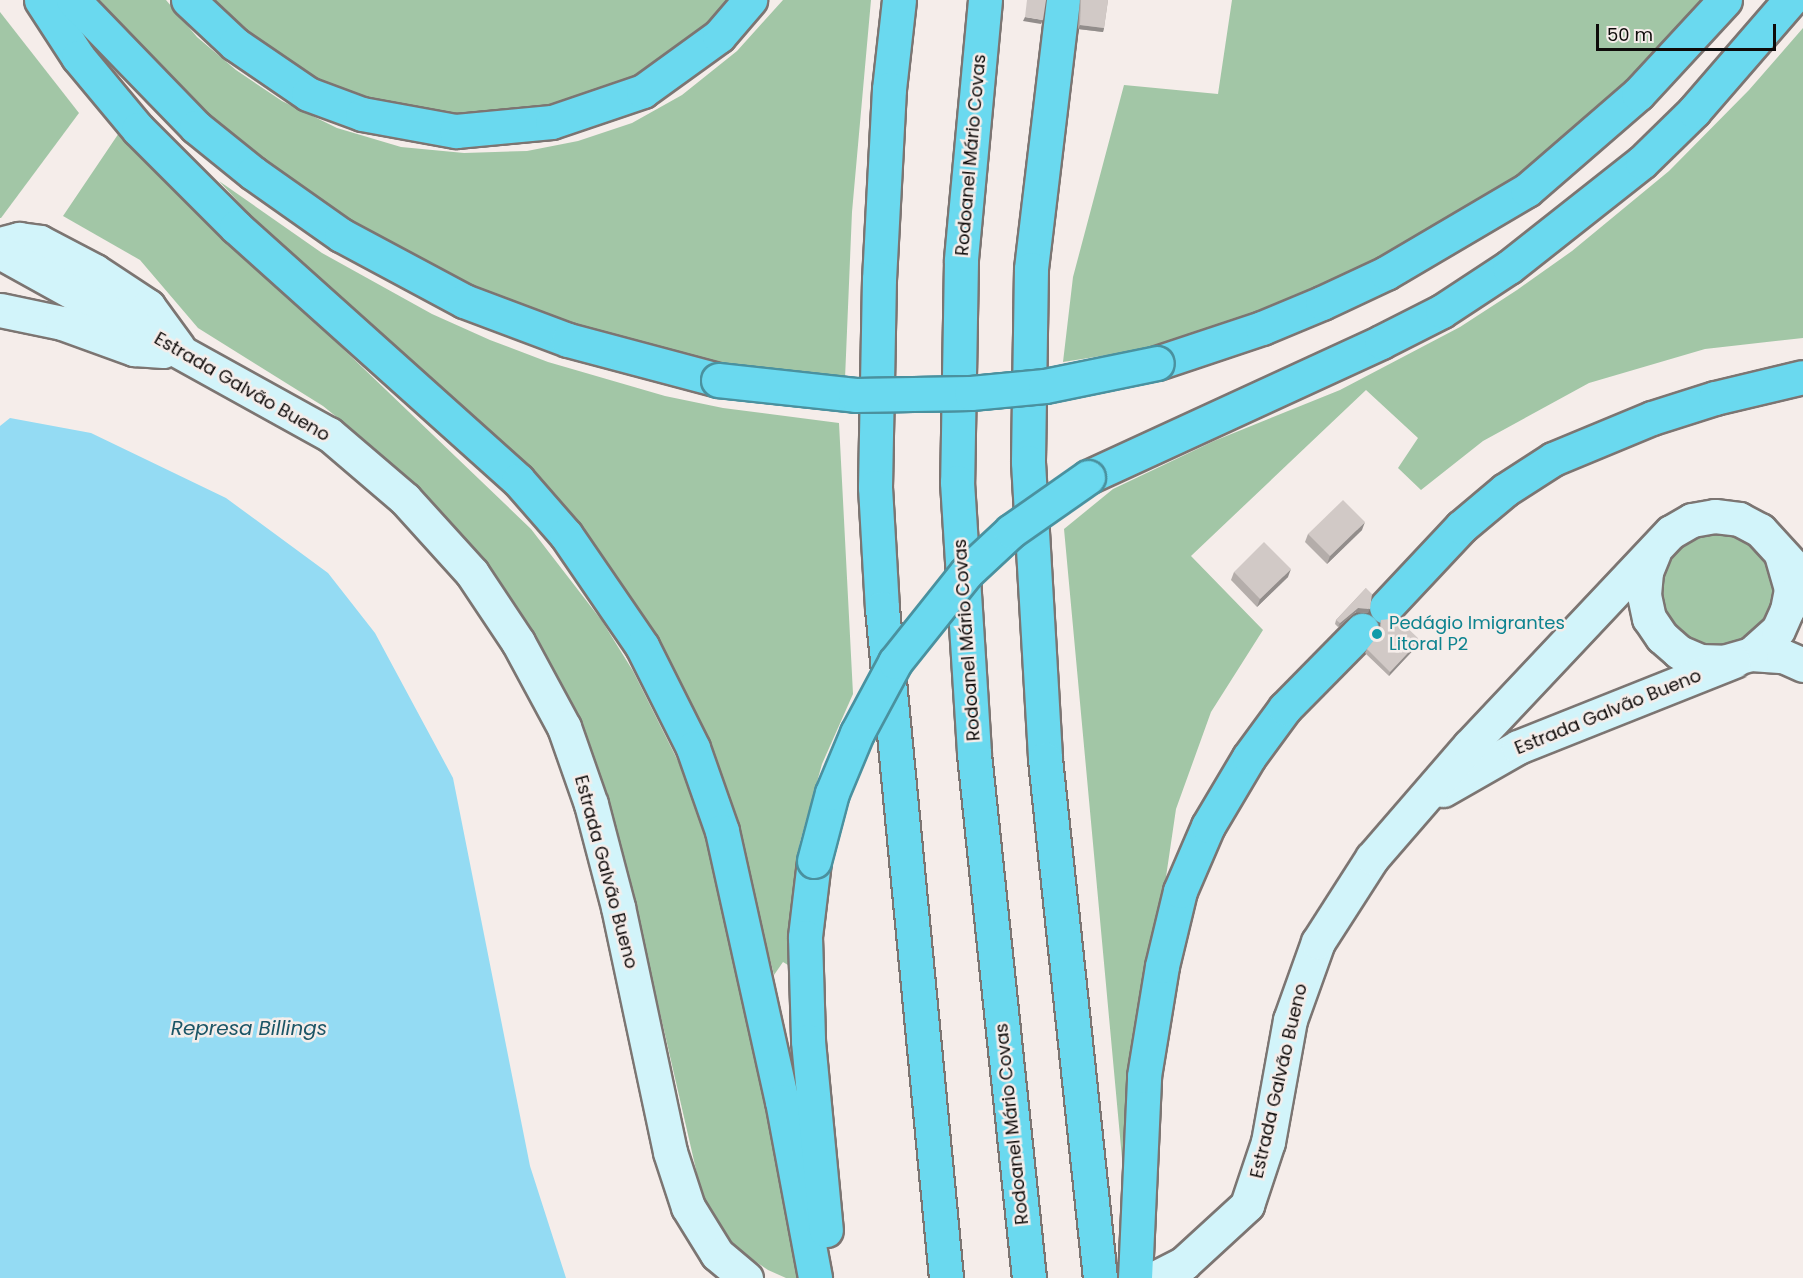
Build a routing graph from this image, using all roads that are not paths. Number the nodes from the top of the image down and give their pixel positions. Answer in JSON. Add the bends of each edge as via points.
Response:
{"nodes":[{"id":1,"x":41,"y":0,"type":"edge"},
{"id":2,"x":74,"y":0,"type":"edge"},
{"id":3,"x":188,"y":0,"type":"edge"},
{"id":4,"x":750,"y":0,"type":"edge"},
{"id":5,"x":899,"y":0,"type":"edge"},
{"id":6,"x":985,"y":0,"type":"edge"},
{"id":7,"x":1063,"y":0,"type":"edge"},
{"id":8,"x":1725,"y":0,"type":"edge"},
{"id":9,"x":1790,"y":0,"type":"edge"},
{"id":10,"x":0,"y":243,"type":"edge"},
{"id":11,"x":0,"y":252,"type":"edge"},
{"id":12,"x":0,"y":310,"type":"edge"},
{"id":13,"x":180,"y":351,"type":"junction"},
{"id":14,"x":1803,"y":377,"type":"edge"},
{"id":15,"x":1655,"y":550,"type":"junction"},
{"id":16,"x":1780,"y":550,"type":"junction"},
{"id":17,"x":1803,"y":577,"type":"edge"},
{"id":18,"x":1386,"y":607,"type":"dead end"},
{"id":19,"x":1362,"y":630,"type":"dead end"},
{"id":20,"x":1743,"y":657,"type":"junction"},
{"id":21,"x":1803,"y":665,"type":"edge"},
{"id":22,"x":1420,"y":802,"type":"junction"},
{"id":23,"x":746,"y":1278,"type":"edge"},
{"id":24,"x":815,"y":1278,"type":"edge"},
{"id":25,"x":831,"y":1278,"type":"edge"},
{"id":26,"x":946,"y":1278,"type":"edge"},
{"id":27,"x":1029,"y":1278,"type":"edge"},
{"id":28,"x":1100,"y":1278,"type":"edge"},
{"id":29,"x":1135,"y":1278,"type":"edge"},
{"id":30,"x":1155,"y":1278,"type":"edge"}],
"edges":[{"from":1,"to":24,"type":"highway","via":[[78,57],[138,129],[237,228],[518,480],[566,535],[642,646],[693,748],[722,831],[782,1101]]},
{"from":2,"to":8,"type":"highway","bridge":true,"via":[[196,127],[341,236],[464,301],[568,340],[718,380],[855,395],[972,393],[1045,386],[1157,363],[1322,303],[1386,273],[1527,190],[1638,94]]},
{"from":3,"to":4,"type":"highway","via":[[235,44],[308,94],[362,114],[456,131],[552,122],[643,91],[719,36]]},
{"from":5,"to":26,"type":"highway","via":[[879,279],[875,487],[882,608]]},
{"from":6,"to":27,"type":"highway","name":"Rodoanel Mário Covas","via":[[961,261],[957,482],[974,754]]},
{"from":7,"to":28,"type":"highway","via":[[1031,269],[1028,462],[1045,759]]},
{"from":9,"to":25,"type":"highway","bridge":true,"via":[[1694,111],[1642,162],[1509,267],[1442,311],[1381,342],[1088,477],[1011,531],[966,573],[895,662],[836,783],[814,861],[805,937],[808,1041]]},
{"from":10,"to":13,"type":"main road","via":[[19,239],[40,242],[124,288],[156,314]]},
{"from":11,"to":13,"type":"main road","name":"Estrada Galvão Bueno"},
{"from":12,"to":13,"type":"main road","via":[[62,323],[134,349]]},
{"from":13,"to":23,"type":"main road","name":"Estrada Galvão Bueno","via":[[280,405],[366,464],[405,499],[472,573],[518,642],[564,727],[591,804],[618,908],[670,1152],[688,1207],[717,1254]]},
{"from":14,"to":18,"type":"highway","via":[[1662,415],[1553,459],[1505,490],[1461,527]]},
{"from":15,"to":16,"type":"main road","name":"Estrada Galvão Bueno","via":[[1671,532],[1692,520],[1715,516],[1739,519],[1760,530]]},
{"from":15,"to":20,"type":"main road","name":"Estrada Galvão Bueno","via":[[1646,572],[1644,595],[1649,618],[1662,637],[1679,652],[1700,661]]},
{"from":15,"to":22,"type":"main road","name":"Estrada Galvão Bueno"},
{"from":16,"to":17,"type":"main road","name":"Estrada Galvão Bueno"},
{"from":16,"to":20,"type":"main road","name":"Estrada Galvão Bueno","via":[[1791,589],[1787,610],[1778,630]]},
{"from":19,"to":29,"type":"highway","via":[[1285,708],[1249,757],[1208,826],[1180,891],[1162,966],[1144,1076]]},
{"from":20,"to":21,"type":"main road","name":"Estrada Galvão Bueno","via":[[1783,657]]},
{"from":20,"to":22,"type":"main road","name":"Estrada Galvão Bueno","via":[[1518,747]]},
{"from":22,"to":30,"type":"main road","name":"Estrada Galvão Bueno","via":[[1372,858],[1318,942],[1300,983],[1259,1176],[1246,1205],[1224,1230],[1184,1263]]}]}
